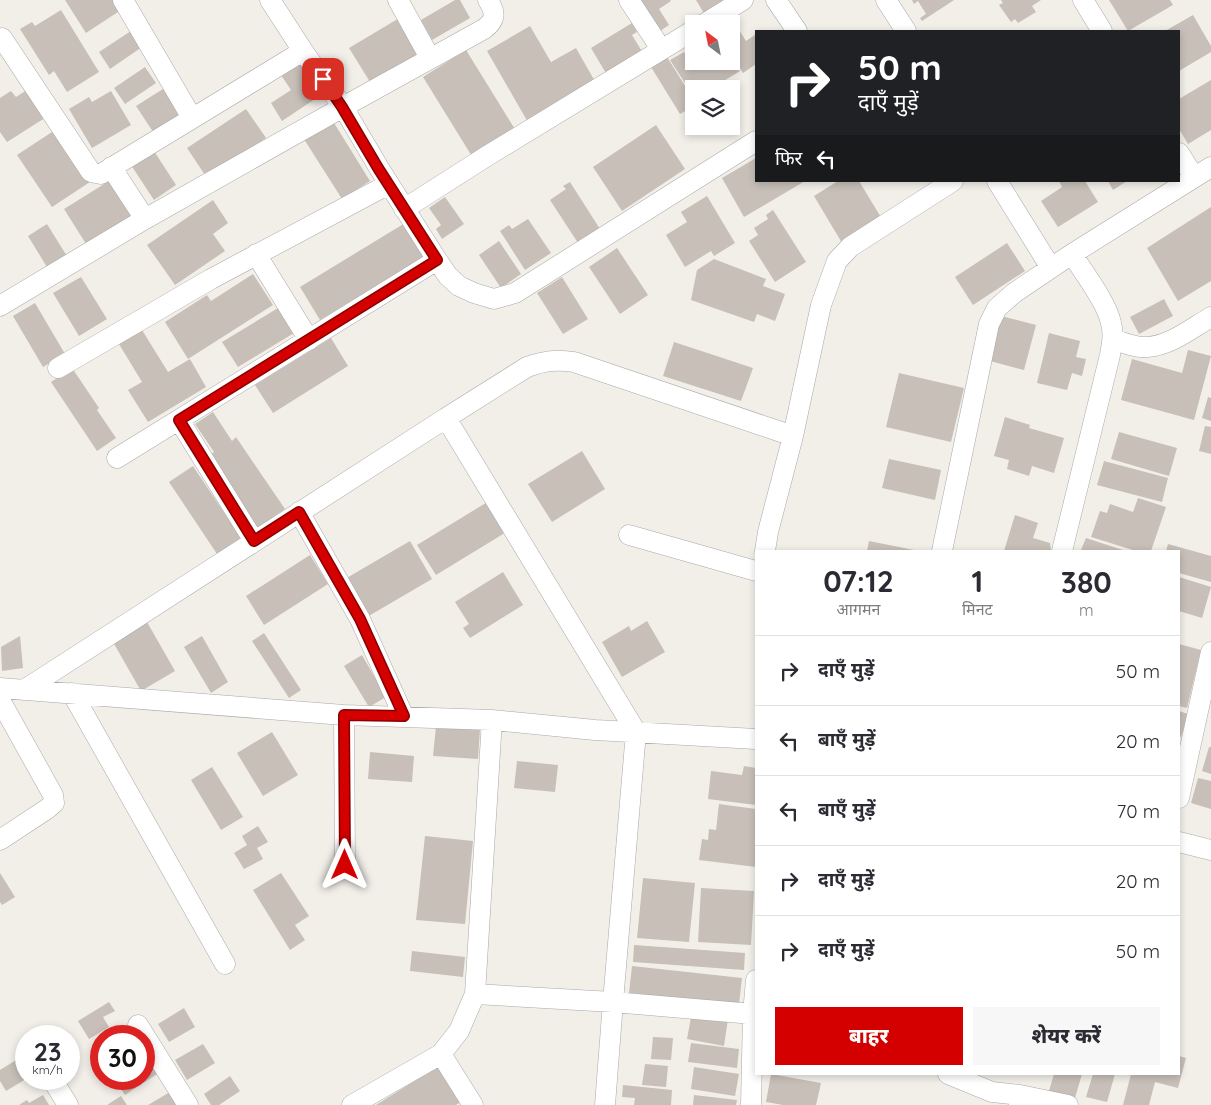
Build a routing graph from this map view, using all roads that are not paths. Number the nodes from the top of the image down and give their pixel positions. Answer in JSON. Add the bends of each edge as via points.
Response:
{"nodes":[{"id":1,"x":123,"y":0,"type":"edge"},
{"id":2,"x":270,"y":0,"type":"edge"},
{"id":3,"x":398,"y":0,"type":"edge"},
{"id":4,"x":488,"y":0,"type":"edge"},
{"id":5,"x":629,"y":0,"type":"edge"},
{"id":6,"x":743,"y":0,"type":"edge"},
{"id":7,"x":776,"y":0,"type":"edge"},
{"id":8,"x":886,"y":0,"type":"edge"},
{"id":9,"x":1083,"y":0,"type":"edge"},
{"id":10,"x":719,"y":15,"type":"edge"},
{"id":11,"x":796,"y":30,"type":"edge"},
{"id":12,"x":905,"y":30,"type":"edge"},
{"id":13,"x":1101,"y":30,"type":"edge"},
{"id":14,"x":685,"y":35,"type":"edge"},
{"id":15,"x":2,"y":38,"type":"dead end"},
{"id":16,"x":661,"y":50,"type":"junction"},
{"id":17,"x":303,"y":51,"type":"junction"},
{"id":18,"x":430,"y":58,"type":"junction"},
{"id":19,"x":342,"y":107,"type":"junction"},
{"id":20,"x":192,"y":118,"type":"junction"},
{"id":21,"x":755,"y":142,"type":"edge"},
{"id":22,"x":1180,"y":155,"type":"edge"},
{"id":23,"x":112,"y":167,"type":"junction"},
{"id":24,"x":1211,"y":167,"type":"edge"},
{"id":25,"x":1194,"y":177,"type":"junction"},
{"id":26,"x":951,"y":182,"type":"edge"},
{"id":27,"x":998,"y":182,"type":"edge"},
{"id":28,"x":389,"y":184,"type":"junction"},
{"id":29,"x":404,"y":209,"type":"junction"},
{"id":30,"x":144,"y":219,"type":"junction"},
{"id":31,"x":256,"y":254,"type":"junction"},
{"id":32,"x":1072,"y":254,"type":"junction"},
{"id":33,"x":437,"y":260,"type":"junction"},
{"id":34,"x":1051,"y":268,"type":"junction"},
{"id":35,"x":0,"y":306,"type":"edge"},
{"id":36,"x":1211,"y":317,"type":"edge"},
{"id":37,"x":1113,"y":339,"type":"junction"},
{"id":38,"x":309,"y":340,"type":"junction"},
{"id":39,"x":58,"y":368,"type":"dead end"},
{"id":40,"x":446,"y":418,"type":"junction"},
{"id":41,"x":179,"y":420,"type":"junction"},
{"id":42,"x":793,"y":436,"type":"junction"},
{"id":43,"x":117,"y":458,"type":"dead end"},
{"id":44,"x":299,"y":512,"type":"junction"},
{"id":45,"x":629,"y":535,"type":"dead end"},
{"id":46,"x":254,"y":541,"type":"junction"},
{"id":47,"x":765,"y":550,"type":"edge"},
{"id":48,"x":942,"y":550,"type":"edge"},
{"id":49,"x":1062,"y":550,"type":"edge"},
{"id":50,"x":755,"y":571,"type":"edge"},
{"id":51,"x":1211,"y":652,"type":"edge"},
{"id":52,"x":0,"y":688,"type":"edge"},
{"id":53,"x":24,"y":690,"type":"junction"},
{"id":54,"x":72,"y":693,"type":"junction"},
{"id":55,"x":0,"y":700,"type":"edge"},
{"id":56,"x":344,"y":715,"type":"junction"},
{"id":57,"x":404,"y":716,"type":"junction"},
{"id":58,"x":492,"y":720,"type":"junction"},
{"id":59,"x":636,"y":732,"type":"junction"},
{"id":60,"x":755,"y":739,"type":"edge"},
{"id":61,"x":1180,"y":793,"type":"edge"},
{"id":62,"x":0,"y":840,"type":"edge"},
{"id":63,"x":1180,"y":842,"type":"edge"},
{"id":64,"x":1211,"y":850,"type":"edge"},
{"id":65,"x":345,"y":865,"type":"dead end"},
{"id":66,"x":225,"y":964,"type":"dead end"},
{"id":67,"x":474,"y":994,"type":"junction"},
{"id":68,"x":613,"y":1002,"type":"junction"},
{"id":69,"x":755,"y":1014,"type":"edge"},
{"id":70,"x":155,"y":1052,"type":"edge"},
{"id":71,"x":441,"y":1054,"type":"junction"},
{"id":72,"x":950,"y":1075,"type":"edge"},
{"id":73,"x":59,"y":1090,"type":"edge"},
{"id":74,"x":1020,"y":1100,"type":"edge"},
{"id":75,"x":68,"y":1105,"type":"edge"},
{"id":76,"x":188,"y":1105,"type":"edge"},
{"id":77,"x":352,"y":1105,"type":"edge"},
{"id":78,"x":473,"y":1105,"type":"edge"},
{"id":79,"x":605,"y":1105,"type":"edge"},
{"id":80,"x":751,"y":1105,"type":"edge"},
{"id":81,"x":1068,"y":1105,"type":"edge"}],
"edges":[{"from":1,"to":20,"type":"street"},
{"from":2,"to":17,"type":"street"},
{"from":3,"to":18,"type":"street"},
{"from":4,"to":18,"type":"street","via":[[494,17],[490,24]]},
{"from":5,"to":16,"type":"street"},
{"from":6,"to":10,"type":"street"},
{"from":7,"to":11,"type":"street"},
{"from":8,"to":12,"type":"street"},
{"from":9,"to":13,"type":"street"},
{"from":14,"to":16,"type":"street"},
{"from":15,"to":23,"type":"street","via":[[91,172],[100,174]]},
{"from":16,"to":29,"type":"street"},
{"from":17,"to":19,"type":"street"},
{"from":17,"to":20,"type":"street"},
{"from":18,"to":19,"type":"street"},
{"from":19,"to":28,"type":"street"},
{"from":19,"to":30,"type":"street"},
{"from":20,"to":23,"type":"street"},
{"from":21,"to":33,"type":"street","via":[[515,293],[494,299],[474,293],[459,286]]},
{"from":22,"to":25,"type":"street"},
{"from":23,"to":30,"type":"street"},
{"from":24,"to":25,"type":"street"},
{"from":25,"to":32,"type":"street"},
{"from":26,"to":42,"type":"street","via":[[850,247],[836,261],[821,305]]},
{"from":27,"to":34,"type":"street"},
{"from":28,"to":29,"type":"street"},
{"from":28,"to":31,"type":"street"},
{"from":29,"to":33,"type":"street"},
{"from":30,"to":35,"type":"street"},
{"from":31,"to":38,"type":"street"},
{"from":31,"to":39,"type":"street"},
{"from":32,"to":34,"type":"street"},
{"from":32,"to":37,"type":"street","via":[[1109,314]]},
{"from":33,"to":38,"type":"street"},
{"from":34,"to":48,"type":"street","via":[[997,308],[989,324]]},
{"from":36,"to":37,"type":"street","via":[[1163,344],[1135,346]]},
{"from":37,"to":49,"type":"street"},
{"from":38,"to":41,"type":"street"},
{"from":40,"to":42,"type":"street","via":[[527,368],[558,360],[574,362]]},
{"from":40,"to":44,"type":"street"},
{"from":40,"to":59,"type":"street"},
{"from":41,"to":43,"type":"street"},
{"from":41,"to":46,"type":"street"},
{"from":42,"to":47,"type":"street"},
{"from":44,"to":46,"type":"street"},
{"from":44,"to":57,"type":"street","via":[[360,619]]},
{"from":45,"to":50,"type":"street"},
{"from":46,"to":53,"type":"street"},
{"from":51,"to":61,"type":"street"},
{"from":52,"to":53,"type":"street"},
{"from":53,"to":54,"type":"street"},
{"from":54,"to":56,"type":"street"},
{"from":54,"to":66,"type":"street"},
{"from":55,"to":62,"type":"street","via":[[53,794],[54,803]]},
{"from":56,"to":57,"type":"street"},
{"from":56,"to":65,"type":"street"},
{"from":57,"to":58,"type":"street"},
{"from":58,"to":59,"type":"street"},
{"from":58,"to":67,"type":"street"},
{"from":59,"to":60,"type":"street"},
{"from":59,"to":68,"type":"street"},
{"from":63,"to":64,"type":"street"},
{"from":67,"to":68,"type":"street"},
{"from":67,"to":71,"type":"street","via":[[459,1030]]},
{"from":68,"to":69,"type":"street"},
{"from":68,"to":79,"type":"street"},
{"from":69,"to":80,"type":"street"},
{"from":70,"to":76,"type":"street"},
{"from":71,"to":77,"type":"street"},
{"from":71,"to":78,"type":"street"},
{"from":72,"to":74,"type":"street"},
{"from":73,"to":75,"type":"street"},
{"from":74,"to":81,"type":"street"}]}
